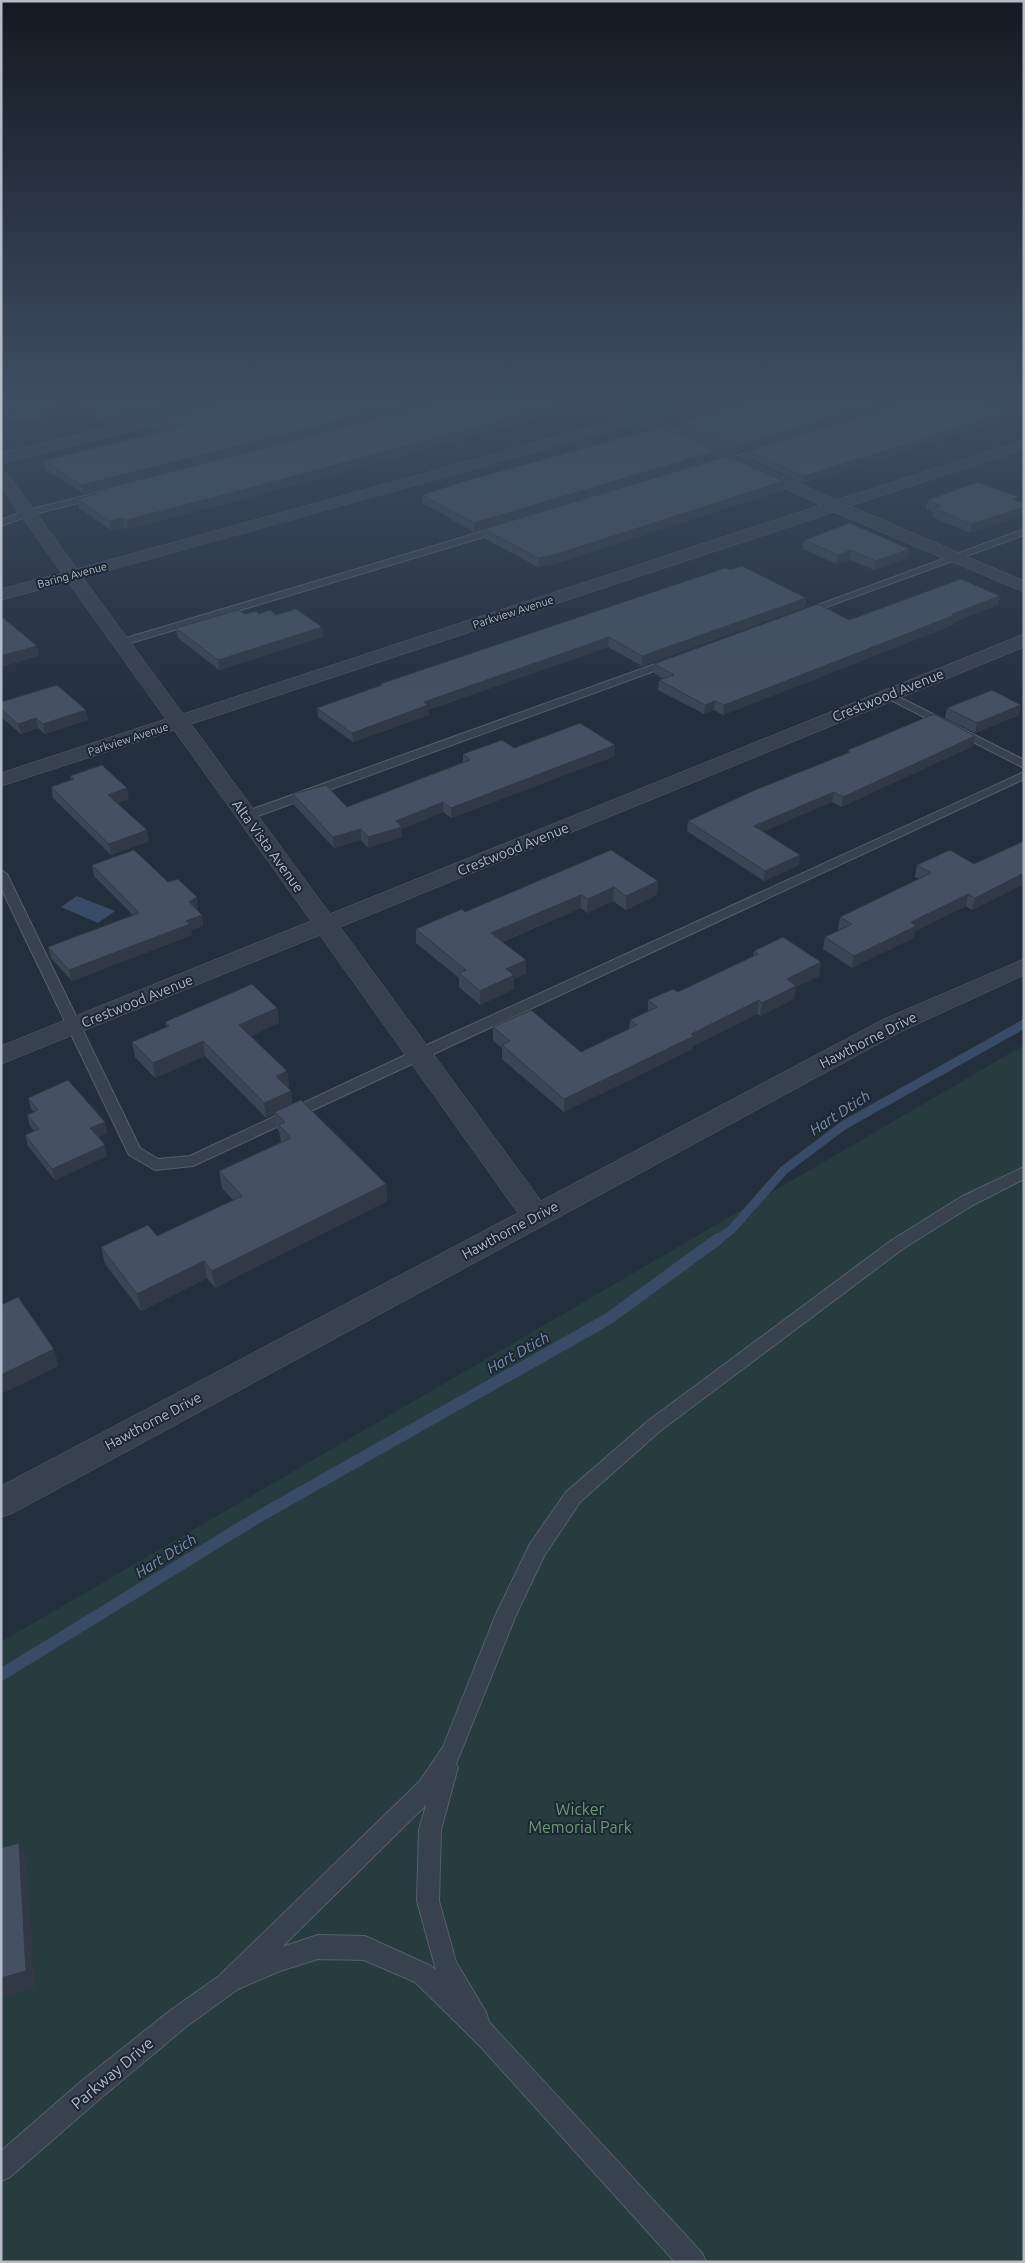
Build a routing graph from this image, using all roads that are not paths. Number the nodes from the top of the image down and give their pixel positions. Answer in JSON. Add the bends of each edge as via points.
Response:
{"nodes":[{"id":1,"x":19,"y":502,"type":"edge"},
{"id":2,"x":73,"y":502,"type":"edge"},
{"id":3,"x":340,"y":502,"type":"edge"},
{"id":4,"x":826,"y":502,"type":"edge"},
{"id":5,"x":849,"y":502,"type":"edge"},
{"id":6,"x":836,"y":506,"type":"junction"},
{"id":7,"x":27,"y":513,"type":"junction"},
{"id":8,"x":1,"y":523,"type":"edge"},
{"id":9,"x":512,"y":525,"type":"edge"},
{"id":10,"x":1024,"y":532,"type":"edge"},
{"id":11,"x":955,"y":557,"type":"junction"},
{"id":12,"x":71,"y":576,"type":"junction"},
{"id":13,"x":1024,"y":587,"type":"edge"},
{"id":14,"x":1,"y":595,"type":"edge"},
{"id":15,"x":796,"y":615,"type":"edge"},
{"id":16,"x":1024,"y":640,"type":"edge"},
{"id":17,"x":120,"y":643,"type":"junction"},
{"id":18,"x":684,"y":656,"type":"edge"},
{"id":19,"x":889,"y":695,"type":"junction"},
{"id":20,"x":178,"y":722,"type":"junction"},
{"id":21,"x":1024,"y":765,"type":"edge"},
{"id":22,"x":1024,"y":775,"type":"edge"},
{"id":23,"x":1,"y":780,"type":"edge"},
{"id":24,"x":246,"y":816,"type":"junction"},
{"id":25,"x":1,"y":874,"type":"edge"},
{"id":26,"x":8,"y":903,"type":"edge"},
{"id":27,"x":326,"y":925,"type":"junction"},
{"id":28,"x":1024,"y":966,"type":"edge"},
{"id":29,"x":75,"y":1026,"type":"junction"},
{"id":30,"x":419,"y":1054,"type":"junction"},
{"id":31,"x":1,"y":1056,"type":"edge"},
{"id":32,"x":1024,"y":1172,"type":"edge"},
{"id":33,"x":536,"y":1216,"type":"junction"},
{"id":34,"x":1,"y":1503,"type":"edge"},
{"id":35,"x":451,"y":1754,"type":"junction"},
{"id":36,"x":226,"y":1984,"type":"junction"},
{"id":37,"x":489,"y":2039,"type":"junction"},
{"id":38,"x":1,"y":2168,"type":"edge"},
{"id":39,"x":693,"y":2262,"type":"edge"}],
"edges":[{"from":1,"to":7,"type":"street","name":"Alta Vista Avenue"},
{"from":2,"to":7,"type":"lane"},
{"from":3,"to":12,"type":"street","name":"Baring Avenue"},
{"from":4,"to":6,"type":"street"},
{"from":5,"to":6,"type":"street","name":"Parkview Avenue"},
{"from":6,"to":11,"type":"street"},
{"from":6,"to":20,"type":"street","name":"Parkview Avenue"},
{"from":7,"to":8,"type":"lane"},
{"from":7,"to":12,"type":"street","name":"Alta Vista Avenue"},
{"from":9,"to":17,"type":"lane"},
{"from":10,"to":11,"type":"lane"},
{"from":11,"to":13,"type":"street"},
{"from":11,"to":15,"type":"lane"},
{"from":12,"to":14,"type":"street","name":"Baring Avenue"},
{"from":12,"to":17,"type":"street","name":"Alta Vista Avenue"},
{"from":16,"to":19,"type":"street","name":"Crestwood Avenue"},
{"from":17,"to":20,"type":"street","name":"Alta Vista Avenue"},
{"from":18,"to":24,"type":"lane"},
{"from":19,"to":21,"type":"lane"},
{"from":19,"to":27,"type":"street","name":"Crestwood Avenue"},
{"from":20,"to":23,"type":"street","name":"Parkview Avenue"},
{"from":20,"to":24,"type":"street","name":"Alta Vista Avenue"},
{"from":22,"to":30,"type":"lane"},
{"from":24,"to":27,"type":"street","name":"Alta Vista Avenue"},
{"from":25,"to":26,"type":"lane"},
{"from":26,"to":29,"type":"lane"},
{"from":27,"to":29,"type":"street","name":"Crestwood Avenue"},
{"from":27,"to":30,"type":"street","name":"Alta Vista Avenue"},
{"from":28,"to":33,"type":"street","name":"Hawthorne Drive","via":[[892,1025]]},
{"from":29,"to":30,"type":"lane","via":[[134,1151],[155,1165],[192,1161]]},
{"from":29,"to":31,"type":"street","name":"Crestwood Avenue"},
{"from":30,"to":33,"type":"street","name":"Alta Vista Avenue"},
{"from":32,"to":35,"type":"lane","via":[[967,1201],[898,1244],[654,1426],[573,1497],[537,1550],[506,1614]]},
{"from":33,"to":34,"type":"street","name":"Hawthorne Drive"},
{"from":35,"to":36,"type":"lane","via":[[428,1788]]},
{"from":35,"to":37,"type":"lane","via":[[430,1830],[428,1901],[446,1967]]},
{"from":36,"to":37,"type":"lane","via":[[277,1960],[318,1947],[365,1948],[423,1974]]},
{"from":36,"to":38,"type":"lane","name":"Parkway Drive","via":[[164,2030]]},
{"from":37,"to":39,"type":"lane"}]}
